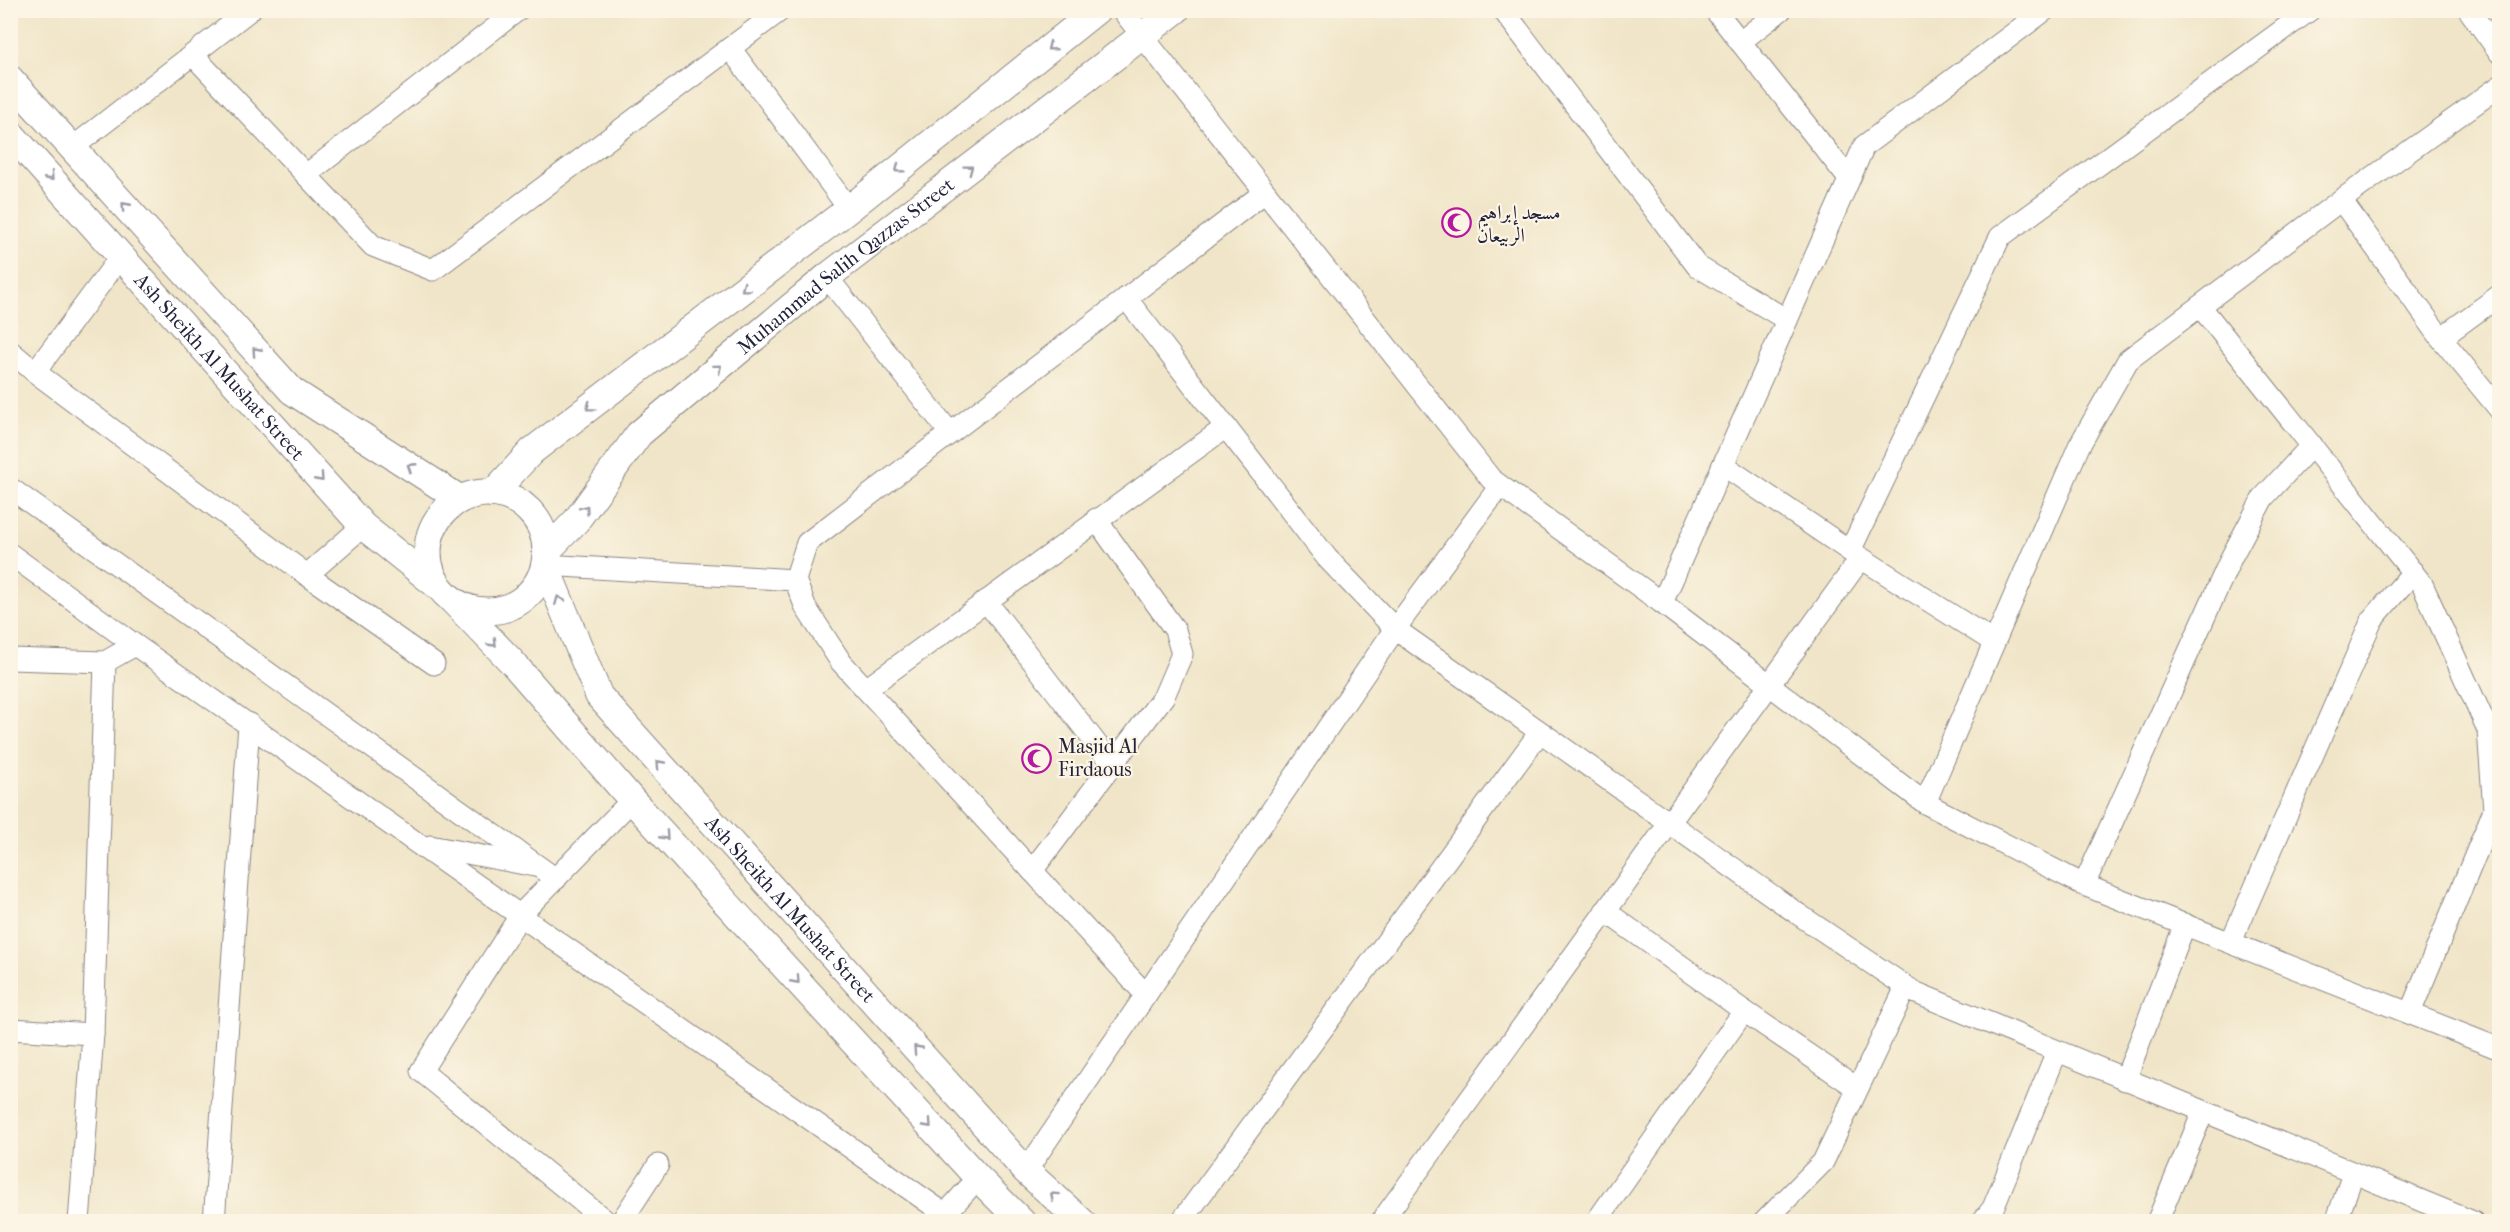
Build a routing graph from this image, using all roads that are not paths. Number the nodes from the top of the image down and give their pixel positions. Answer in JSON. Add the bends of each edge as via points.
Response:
{"nodes":[{"id":1,"x":250,"y":10,"type":"edge"},
{"id":2,"x":518,"y":10,"type":"edge"},
{"id":3,"x":781,"y":10,"type":"edge"},
{"id":4,"x":1096,"y":10,"type":"edge"},
{"id":5,"x":1122,"y":10,"type":"edge"},
{"id":6,"x":1176,"y":10,"type":"edge"},
{"id":7,"x":1503,"y":10,"type":"edge"},
{"id":8,"x":1715,"y":10,"type":"edge"},
{"id":9,"x":1781,"y":10,"type":"edge"},
{"id":10,"x":2045,"y":10,"type":"edge"},
{"id":11,"x":2310,"y":10,"type":"edge"},
{"id":12,"x":2469,"y":10,"type":"edge"},
{"id":13,"x":1143,"y":37,"type":"junction"},
{"id":14,"x":1740,"y":42,"type":"junction"},
{"id":15,"x":730,"y":48,"type":"junction"},
{"id":16,"x":2499,"y":53,"type":"edge"},
{"id":17,"x":193,"y":55,"type":"junction"},
{"id":18,"x":10,"y":79,"type":"edge"},
{"id":19,"x":2499,"y":86,"type":"edge"},
{"id":20,"x":10,"y":133,"type":"edge"},
{"id":21,"x":72,"y":148,"type":"junction"},
{"id":22,"x":306,"y":175,"type":"junction"},
{"id":23,"x":1849,"y":179,"type":"junction"},
{"id":24,"x":1265,"y":192,"type":"junction"},
{"id":25,"x":2340,"y":200,"type":"junction"},
{"id":26,"x":849,"y":208,"type":"junction"},
{"id":27,"x":121,"y":256,"type":"junction"},
{"id":28,"x":827,"y":277,"type":"junction"},
{"id":29,"x":2499,"y":295,"type":"edge"},
{"id":30,"x":1126,"y":298,"type":"junction"},
{"id":31,"x":2200,"y":306,"type":"junction"},
{"id":32,"x":1787,"y":320,"type":"junction"},
{"id":33,"x":2441,"y":338,"type":"junction"},
{"id":34,"x":10,"y":351,"type":"edge"},
{"id":35,"x":35,"y":372,"type":"junction"},
{"id":36,"x":2499,"y":410,"type":"edge"},
{"id":37,"x":1226,"y":427,"type":"junction"},
{"id":38,"x":950,"y":434,"type":"junction"},
{"id":39,"x":2312,"y":446,"type":"junction"},
{"id":40,"x":1723,"y":465,"type":"junction"},
{"id":41,"x":1500,"y":486,"type":"junction"},
{"id":42,"x":10,"y":488,"type":"edge"},
{"id":43,"x":493,"y":493,"type":"junction"},
{"id":44,"x":460,"y":499,"type":"junction"},
{"id":45,"x":1096,"y":519,"type":"junction"},
{"id":46,"x":363,"y":526,"type":"junction"},
{"id":47,"x":10,"y":554,"type":"edge"},
{"id":48,"x":1856,"y":554,"type":"junction"},
{"id":49,"x":546,"y":559,"type":"junction"},
{"id":50,"x":2413,"y":572,"type":"junction"},
{"id":51,"x":307,"y":575,"type":"junction"},
{"id":52,"x":795,"y":580,"type":"junction"},
{"id":53,"x":446,"y":594,"type":"junction"},
{"id":54,"x":986,"y":601,"type":"junction"},
{"id":55,"x":1662,"y":603,"type":"junction"},
{"id":56,"x":1395,"y":629,"type":"junction"},
{"id":57,"x":1994,"y":642,"type":"junction"},
{"id":58,"x":135,"y":645,"type":"junction"},
{"id":59,"x":10,"y":659,"type":"edge"},
{"id":60,"x":105,"y":662,"type":"junction"},
{"id":61,"x":434,"y":664,"type":"dead end"},
{"id":62,"x":1769,"y":685,"type":"junction"},
{"id":63,"x":866,"y":689,"type":"junction"},
{"id":64,"x":249,"y":724,"type":"junction"},
{"id":65,"x":1540,"y":732,"type":"junction"},
{"id":66,"x":1112,"y":764,"type":"junction"},
{"id":67,"x":632,"y":800,"type":"junction"},
{"id":68,"x":1925,"y":803,"type":"junction"},
{"id":69,"x":1669,"y":823,"type":"junction"},
{"id":70,"x":420,"y":844,"type":"junction"},
{"id":71,"x":1032,"y":871,"type":"junction"},
{"id":72,"x":548,"y":873,"type":"junction"},
{"id":73,"x":2084,"y":885,"type":"junction"},
{"id":74,"x":1605,"y":911,"type":"junction"},
{"id":75,"x":521,"y":915,"type":"junction"},
{"id":76,"x":2185,"y":924,"type":"junction"},
{"id":77,"x":2231,"y":942,"type":"junction"},
{"id":78,"x":1906,"y":987,"type":"junction"},
{"id":79,"x":1146,"y":995,"type":"junction"},
{"id":80,"x":1744,"y":1011,"type":"junction"},
{"id":81,"x":2410,"y":1013,"type":"junction"},
{"id":82,"x":10,"y":1029,"type":"edge"},
{"id":83,"x":93,"y":1034,"type":"junction"},
{"id":84,"x":2499,"y":1049,"type":"edge"},
{"id":85,"x":2056,"y":1051,"type":"junction"},
{"id":86,"x":2125,"y":1080,"type":"junction"},
{"id":87,"x":1857,"y":1088,"type":"junction"},
{"id":88,"x":2203,"y":1112,"type":"junction"},
{"id":89,"x":658,"y":1165,"type":"dead end"},
{"id":90,"x":1026,"y":1171,"type":"junction"},
{"id":91,"x":2353,"y":1174,"type":"junction"},
{"id":92,"x":978,"y":1178,"type":"junction"},
{"id":93,"x":941,"y":1218,"type":"edge"},
{"id":94,"x":79,"y":1221,"type":"edge"},
{"id":95,"x":214,"y":1221,"type":"edge"},
{"id":96,"x":607,"y":1221,"type":"edge"},
{"id":97,"x":621,"y":1221,"type":"edge"},
{"id":98,"x":1022,"y":1221,"type":"edge"},
{"id":99,"x":1082,"y":1221,"type":"edge"},
{"id":100,"x":1181,"y":1221,"type":"edge"},
{"id":101,"x":1381,"y":1221,"type":"edge"},
{"id":102,"x":1596,"y":1221,"type":"edge"},
{"id":103,"x":1764,"y":1221,"type":"edge"},
{"id":104,"x":1982,"y":1221,"type":"edge"},
{"id":105,"x":2157,"y":1221,"type":"edge"},
{"id":106,"x":2336,"y":1221,"type":"edge"},
{"id":107,"x":2473,"y":1221,"type":"edge"}],
"edges":[{"from":1,"to":17,"type":"street"},
{"from":2,"to":22,"type":"street"},
{"from":3,"to":15,"type":"street"},
{"from":4,"to":26,"type":"street","one_way":true},
{"from":5,"to":13,"type":"street"},
{"from":6,"to":13,"type":"street","name":"Muhammad Salih Qazzas Street"},
{"from":7,"to":32,"type":"street","via":[[1697,266]]},
{"from":8,"to":14,"type":"street"},
{"from":9,"to":14,"type":"street"},
{"from":10,"to":23,"type":"street","via":[[1864,146]]},
{"from":11,"to":48,"type":"street","via":[[2000,237]]},
{"from":12,"to":16,"type":"street"},
{"from":13,"to":24,"type":"street"},
{"from":28,"to":13,"type":"street","name":"Muhammad Salih Qazzas Street","one_way":true},
{"from":14,"to":23,"type":"street"},
{"from":15,"to":22,"type":"street","via":[[434,270],[373,246]]},
{"from":15,"to":26,"type":"street"},
{"from":17,"to":21,"type":"street"},
{"from":17,"to":22,"type":"street"},
{"from":18,"to":21,"type":"street","name":"Ash Sheikh Al Mushat Street"},
{"from":19,"to":25,"type":"street"},
{"from":20,"to":27,"type":"street","name":"Ash Sheikh Al Mushat Street","one_way":true},
{"from":44,"to":21,"type":"street","name":"Ash Sheikh Al Mushat Street","one_way":true,"via":[[292,391]]},
{"from":23,"to":32,"type":"street"},
{"from":24,"to":30,"type":"street"},
{"from":24,"to":41,"type":"street"},
{"from":25,"to":31,"type":"street"},
{"from":25,"to":33,"type":"street"},
{"from":26,"to":43,"type":"street","one_way":true,"via":[[532,451]]},
{"from":27,"to":35,"type":"street"},
{"from":27,"to":46,"type":"street","name":"Ash Sheikh Al Mushat Street","one_way":true},
{"from":28,"to":38,"type":"street"},
{"from":49,"to":28,"type":"street","name":"Muhammad Salih Qazzas Street","one_way":true,"via":[[639,434]]},
{"from":29,"to":33,"type":"street"},
{"from":30,"to":37,"type":"street"},
{"from":30,"to":38,"type":"street"},
{"from":31,"to":39,"type":"street"},
{"from":31,"to":57,"type":"street","via":[[2128,360],[2079,446]]},
{"from":32,"to":40,"type":"street"},
{"from":33,"to":36,"type":"street"},
{"from":34,"to":35,"type":"street"},
{"from":35,"to":51,"type":"street"},
{"from":37,"to":45,"type":"street"},
{"from":37,"to":56,"type":"street","via":[[1328,558]]},
{"from":38,"to":52,"type":"street","via":[[807,543]]},
{"from":39,"to":50,"type":"street"},
{"from":39,"to":73,"type":"street","via":[[2263,498],[2232,556]]},
{"from":40,"to":48,"type":"street"},
{"from":40,"to":55,"type":"street"},
{"from":41,"to":55,"type":"street"},
{"from":41,"to":56,"type":"street"},
{"from":42,"to":72,"type":"street"},
{"from":43,"to":44,"type":"street"},
{"from":43,"to":49,"type":"street","via":[[510,498],[537,519],[544,535]]},
{"from":44,"to":53,"type":"street","via":[[435,522],[428,538],[429,564]]},
{"from":45,"to":54,"type":"street"},
{"from":45,"to":66,"type":"street","via":[[1175,630],[1182,654],[1164,696]]},
{"from":46,"to":51,"type":"street"},
{"from":46,"to":53,"type":"street","name":"Ash Sheikh Al Mushat Street"},
{"from":47,"to":58,"type":"street"},
{"from":48,"to":57,"type":"street"},
{"from":48,"to":62,"type":"street"},
{"from":49,"to":52,"type":"street"},
{"from":49,"to":53,"type":"street","via":[[538,583],[525,598],[508,608],[490,612],[470,609]]},
{"from":90,"to":49,"type":"street","name":"Ash Sheikh Al Mushat Street","one_way":true,"via":[[599,696]]},
{"from":50,"to":77,"type":"street","via":[[2372,620]]},
{"from":50,"to":81,"type":"street","via":[[2488,730],[2494,810]]},
{"from":51,"to":61,"type":"street"},
{"from":52,"to":63,"type":"street","via":[[806,609],[841,662]]},
{"from":53,"to":67,"type":"street","name":"Ash Sheikh Al Mushat Street","one_way":true,"via":[[512,662]]},
{"from":54,"to":63,"type":"street"},
{"from":54,"to":66,"type":"street"},
{"from":55,"to":62,"type":"street"},
{"from":56,"to":65,"type":"street"},
{"from":56,"to":79,"type":"street"},
{"from":57,"to":68,"type":"street"},
{"from":58,"to":60,"type":"street"},
{"from":58,"to":64,"type":"street"},
{"from":59,"to":60,"type":"street"},
{"from":60,"to":83,"type":"street"},
{"from":62,"to":68,"type":"street"},
{"from":62,"to":69,"type":"street"},
{"from":63,"to":71,"type":"street"},
{"from":64,"to":70,"type":"street"},
{"from":64,"to":95,"type":"street"},
{"from":65,"to":69,"type":"street"},
{"from":65,"to":100,"type":"street"},
{"from":66,"to":71,"type":"street"},
{"from":67,"to":72,"type":"street"},
{"from":67,"to":92,"type":"street","name":"Ash Sheikh Al Mushat Street","one_way":true},
{"from":68,"to":73,"type":"street"},
{"from":69,"to":74,"type":"street"},
{"from":69,"to":78,"type":"street"},
{"from":70,"to":72,"type":"street"},
{"from":70,"to":75,"type":"street"},
{"from":71,"to":79,"type":"street"},
{"from":72,"to":75,"type":"street"},
{"from":73,"to":76,"type":"street"},
{"from":74,"to":80,"type":"street"},
{"from":74,"to":101,"type":"street"},
{"from":75,"to":93,"type":"street"},
{"from":75,"to":96,"type":"street","via":[[421,1071]]},
{"from":76,"to":77,"type":"street"},
{"from":76,"to":86,"type":"street"},
{"from":77,"to":81,"type":"street"},
{"from":78,"to":85,"type":"street"},
{"from":78,"to":87,"type":"street"},
{"from":79,"to":90,"type":"street"},
{"from":80,"to":87,"type":"street"},
{"from":80,"to":102,"type":"street"},
{"from":81,"to":84,"type":"street"},
{"from":82,"to":83,"type":"street"},
{"from":83,"to":94,"type":"street"},
{"from":85,"to":86,"type":"street"},
{"from":85,"to":104,"type":"street","via":[[1994,1208]]},
{"from":86,"to":88,"type":"street"},
{"from":87,"to":103,"type":"street","via":[[1822,1162]]},
{"from":88,"to":91,"type":"street"},
{"from":88,"to":105,"type":"street"},
{"from":89,"to":97,"type":"street"},
{"from":99,"to":90,"type":"street","name":"Ash Sheikh Al Mushat Street","one_way":true},
{"from":91,"to":106,"type":"street"},
{"from":91,"to":107,"type":"street"},
{"from":92,"to":93,"type":"street"},
{"from":92,"to":98,"type":"street","name":"Ash Sheikh Al Mushat Street"}]}
